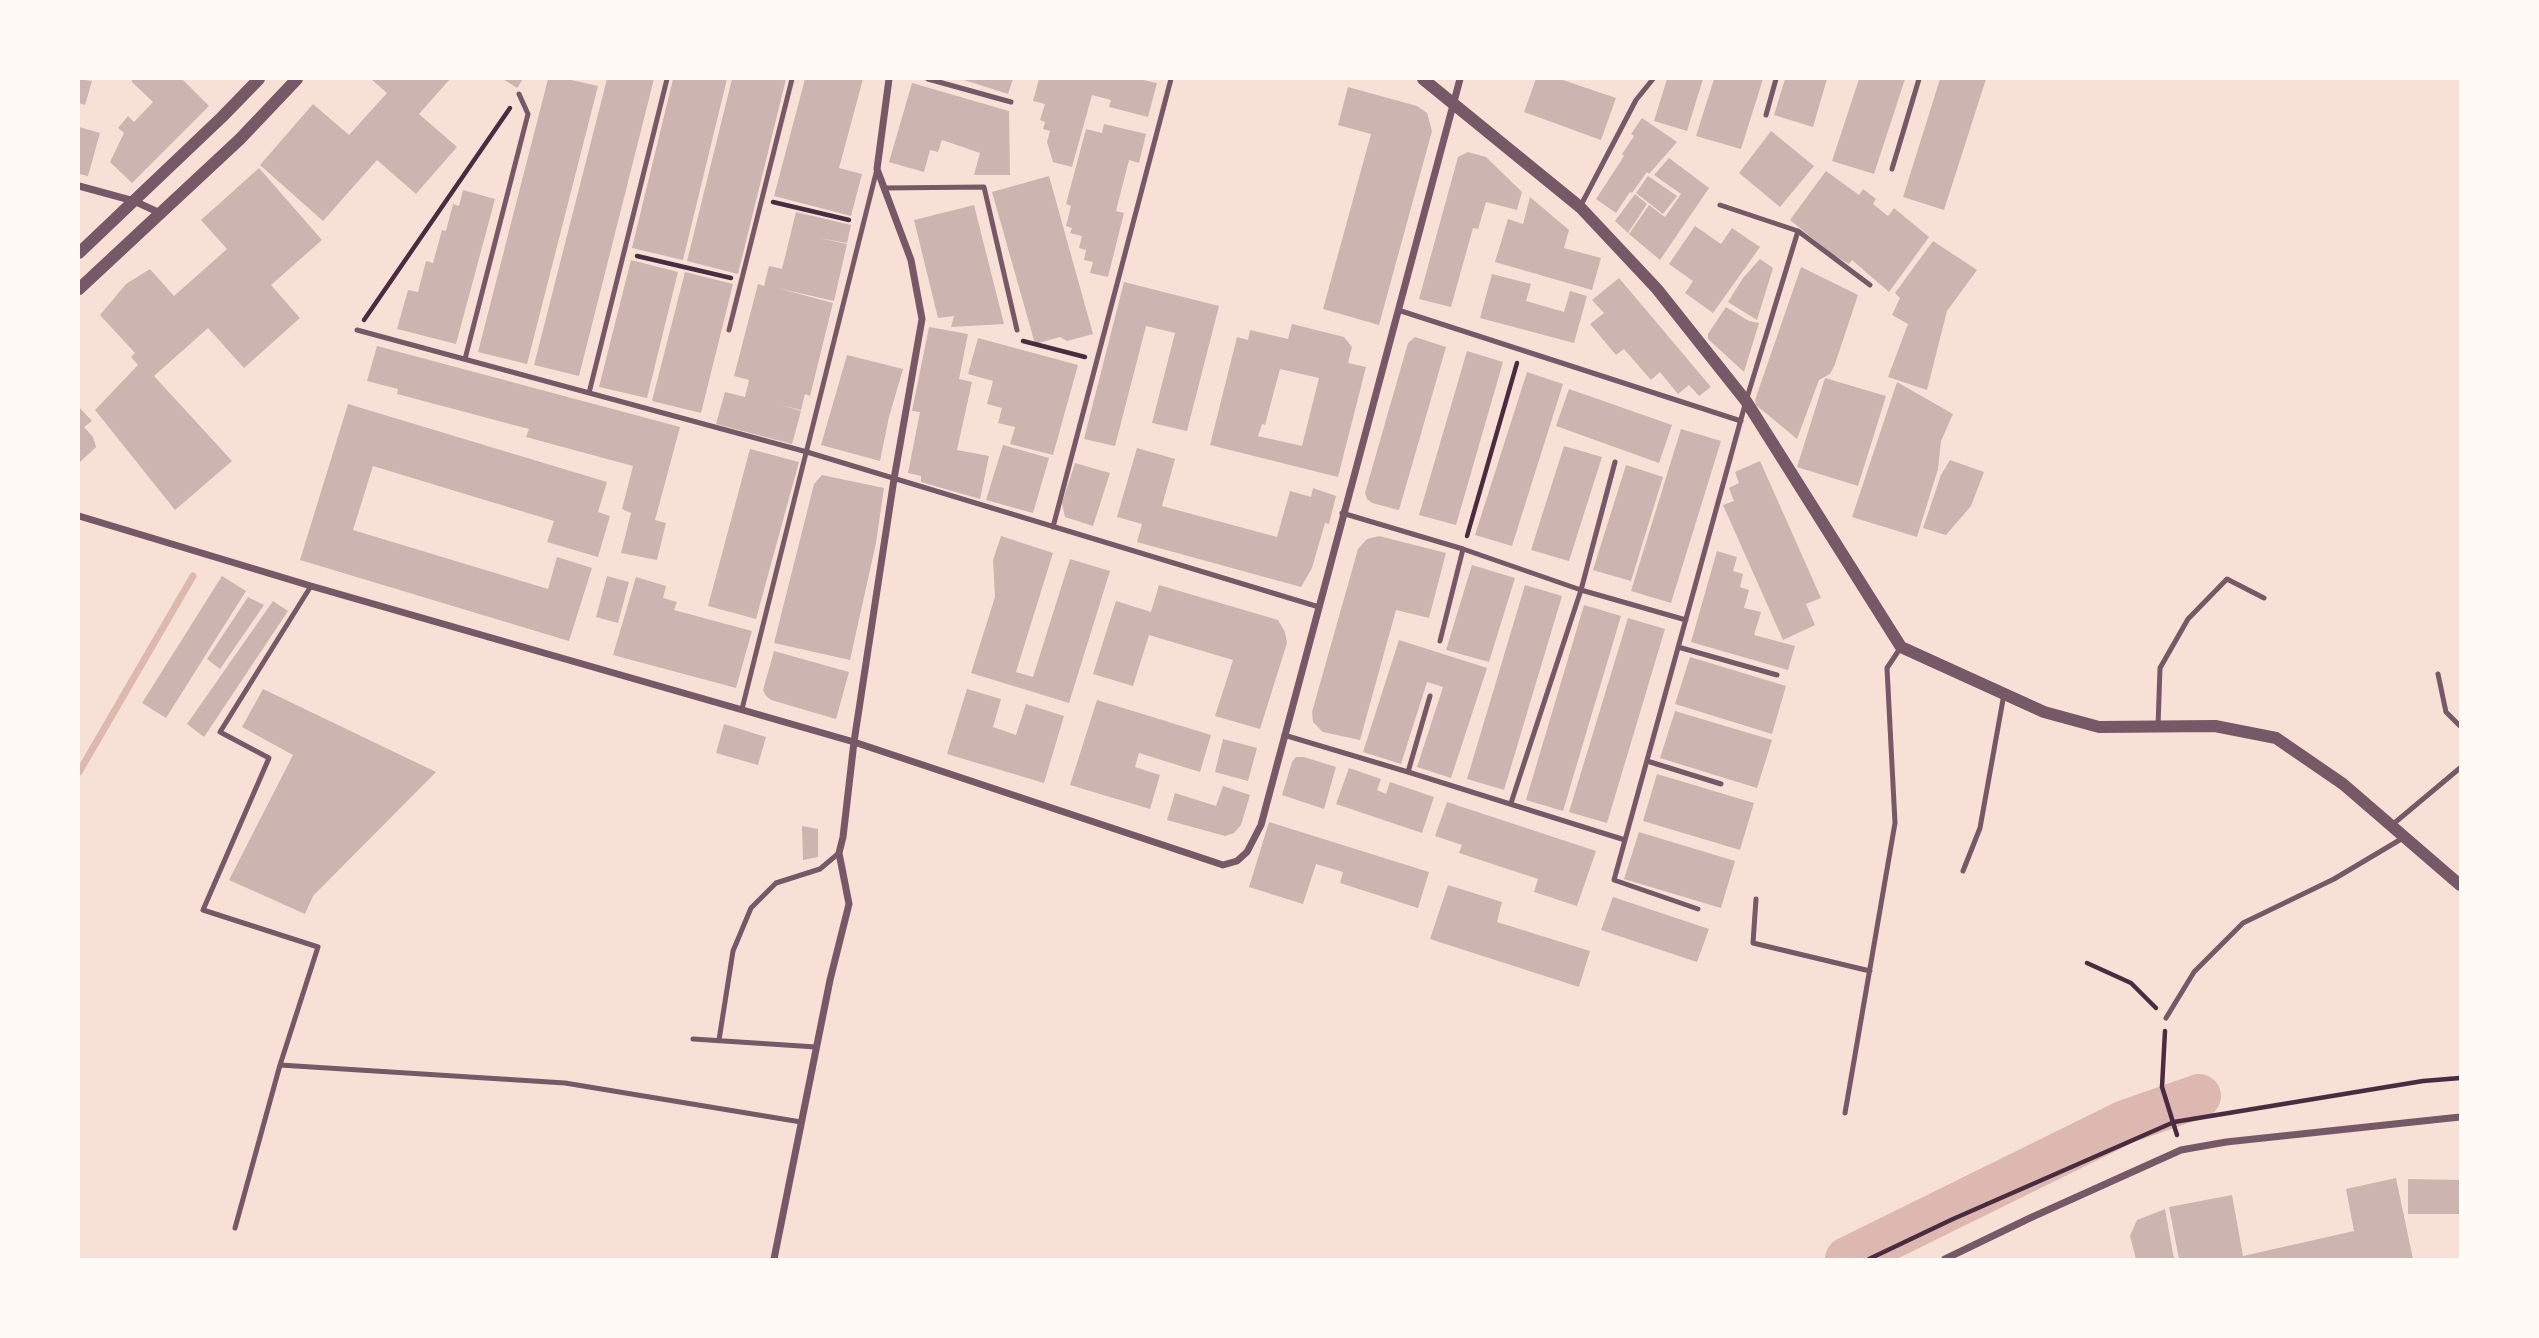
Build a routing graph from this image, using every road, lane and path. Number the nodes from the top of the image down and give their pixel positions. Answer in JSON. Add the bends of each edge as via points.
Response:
{"nodes":[{"id":1,"x":259,"y":79,"type":"edge"},
{"id":2,"x":297,"y":79,"type":"edge"},
{"id":3,"x":667,"y":79,"type":"edge"},
{"id":4,"x":792,"y":79,"type":"edge"},
{"id":5,"x":889,"y":79,"type":"edge"},
{"id":6,"x":928,"y":79,"type":"edge"},
{"id":7,"x":1171,"y":79,"type":"edge"},
{"id":8,"x":1423,"y":79,"type":"edge"},
{"id":9,"x":1461,"y":79,"type":"edge"},
{"id":10,"x":1653,"y":79,"type":"edge"},
{"id":11,"x":1776,"y":79,"type":"edge"},
{"id":12,"x":1919,"y":79,"type":"edge"},
{"id":13,"x":519,"y":94,"type":"joint"},
{"id":14,"x":1011,"y":102,"type":"dead end"},
{"id":15,"x":1454,"y":104,"type":"junction"},
{"id":16,"x":1766,"y":115,"type":"dead end"},
{"id":17,"x":877,"y":169,"type":"junction"},
{"id":18,"x":1892,"y":169,"type":"dead end"},
{"id":19,"x":79,"y":186,"type":"edge"},
{"id":20,"x":884,"y":188,"type":"junction"},
{"id":21,"x":762,"y":199,"type":"junction"},
{"id":22,"x":134,"y":201,"type":"junction"},
{"id":23,"x":1720,"y":205,"type":"dead end"},
{"id":24,"x":1580,"y":207,"type":"junction"},
{"id":25,"x":160,"y":213,"type":"junction"},
{"id":26,"x":863,"y":224,"type":"junction"},
{"id":27,"x":1798,"y":231,"type":"junction"},
{"id":28,"x":79,"y":253,"type":"edge"},
{"id":29,"x":623,"y":253,"type":"junction"},
{"id":30,"x":742,"y":281,"type":"junction"},
{"id":31,"x":1870,"y":285,"type":"dead end"},
{"id":32,"x":79,"y":289,"type":"edge"},
{"id":33,"x":1398,"y":310,"type":"junction"},
{"id":34,"x":357,"y":330,"type":"joint"},
{"id":35,"x":729,"y":330,"type":"dead end"},
{"id":36,"x":1017,"y":330,"type":"joint"},
{"id":37,"x":1521,"y":348,"type":"junction"},
{"id":38,"x":465,"y":359,"type":"junction"},
{"id":39,"x":1097,"y":360,"type":"junction"},
{"id":40,"x":589,"y":393,"type":"junction"},
{"id":41,"x":1746,"y":401,"type":"junction"},
{"id":42,"x":1741,"y":421,"type":"junction"},
{"id":43,"x":807,"y":452,"type":"junction"},
{"id":44,"x":1615,"y":462,"type":"dead end"},
{"id":45,"x":894,"y":478,"type":"junction"},
{"id":46,"x":1342,"y":513,"type":"junction"},
{"id":47,"x":79,"y":516,"type":"edge"},
{"id":48,"x":1053,"y":527,"type":"junction"},
{"id":49,"x":1463,"y":549,"type":"junction"},
{"id":50,"x":311,"y":586,"type":"junction"},
{"id":51,"x":1581,"y":590,"type":"junction"},
{"id":52,"x":2264,"y":598,"type":"dead end"},
{"id":53,"x":1319,"y":607,"type":"junction"},
{"id":54,"x":1686,"y":620,"type":"junction"},
{"id":55,"x":1440,"y":641,"type":"dead end"},
{"id":56,"x":1678,"y":647,"type":"junction"},
{"id":57,"x":1901,"y":647,"type":"junction"},
{"id":58,"x":2438,"y":674,"type":"dead end"},
{"id":59,"x":1777,"y":675,"type":"dead end"},
{"id":60,"x":2004,"y":694,"type":"junction"},
{"id":61,"x":1430,"y":696,"type":"dead end"},
{"id":62,"x":742,"y":709,"type":"junction"},
{"id":63,"x":2158,"y":726,"type":"junction"},
{"id":64,"x":2460,"y":726,"type":"edge"},
{"id":65,"x":1284,"y":735,"type":"junction"},
{"id":66,"x":854,"y":742,"type":"junction"},
{"id":67,"x":1647,"y":761,"type":"junction"},
{"id":68,"x":2460,"y":768,"type":"edge"},
{"id":69,"x":1408,"y":772,"type":"junction"},
{"id":70,"x":1721,"y":784,"type":"dead end"},
{"id":71,"x":1511,"y":803,"type":"junction"},
{"id":72,"x":2392,"y":825,"type":"junction"},
{"id":73,"x":2406,"y":837,"type":"junction"},
{"id":74,"x":1625,"y":840,"type":"junction"},
{"id":75,"x":839,"y":853,"type":"junction"},
{"id":76,"x":1963,"y":871,"type":"dead end"},
{"id":77,"x":2460,"y":885,"type":"edge"},
{"id":78,"x":1756,"y":898,"type":"dead end"},
{"id":79,"x":1699,"y":909,"type":"dead end"},
{"id":80,"x":2087,"y":963,"type":"dead end"},
{"id":81,"x":1870,"y":971,"type":"junction"},
{"id":82,"x":2166,"y":1018,"type":"junction"},
{"id":83,"x":693,"y":1039,"type":"dead end"},
{"id":84,"x":719,"y":1040,"type":"junction"},
{"id":85,"x":816,"y":1047,"type":"junction"},
{"id":86,"x":280,"y":1065,"type":"junction"},
{"id":87,"x":1844,"y":1113,"type":"dead end"},
{"id":88,"x":2460,"y":1117,"type":"edge"},
{"id":89,"x":801,"y":1122,"type":"junction"},
{"id":90,"x":2181,"y":1150,"type":"junction"},
{"id":91,"x":235,"y":1228,"type":"dead end"},
{"id":92,"x":774,"y":1259,"type":"edge"},
{"id":93,"x":1945,"y":1259,"type":"edge"}],
"edges":[{"from":1,"to":22,"type":"street"},
{"from":2,"to":25,"type":"street"},
{"from":3,"to":29,"type":"lane"},
{"from":4,"to":21,"type":"lane"},
{"from":5,"to":17,"type":"street"},
{"from":6,"to":14,"type":"lane"},
{"from":7,"to":39,"type":"lane"},
{"from":8,"to":15,"type":"street"},
{"from":9,"to":15,"type":"street"},
{"from":10,"to":24,"type":"lane","via":[[1636,100]]},
{"from":11,"to":16,"type":"lane"},
{"from":12,"to":18,"type":"lane"},
{"from":13,"to":34,"type":"path"},
{"from":13,"to":38,"type":"lane","via":[[528,114]]},
{"from":15,"to":24,"type":"street"},
{"from":15,"to":33,"type":"street"},
{"from":17,"to":20,"type":"street"},
{"from":17,"to":26,"type":"lane"},
{"from":19,"to":22,"type":"street"},
{"from":20,"to":36,"type":"lane","via":[[984,187]]},
{"from":20,"to":45,"type":"street","via":[[911,260],[922,319]]},
{"from":21,"to":26,"type":"path"},
{"from":21,"to":30,"type":"lane"},
{"from":22,"to":25,"type":"street"},
{"from":22,"to":28,"type":"street"},
{"from":23,"to":27,"type":"lane"},
{"from":24,"to":41,"type":"street","via":[[1657,289]]},
{"from":25,"to":32,"type":"street"},
{"from":26,"to":43,"type":"lane"},
{"from":27,"to":31,"type":"lane"},
{"from":27,"to":41,"type":"lane"},
{"from":29,"to":30,"type":"path"},
{"from":29,"to":40,"type":"lane"},
{"from":30,"to":35,"type":"lane"},
{"from":33,"to":37,"type":"lane"},
{"from":33,"to":46,"type":"street"},
{"from":34,"to":38,"type":"lane"},
{"from":36,"to":39,"type":"path","via":[[1018,340]]},
{"from":37,"to":42,"type":"lane"},
{"from":37,"to":49,"type":"path"},
{"from":38,"to":40,"type":"lane"},
{"from":39,"to":48,"type":"lane"},
{"from":40,"to":43,"type":"lane"},
{"from":41,"to":42,"type":"lane"},
{"from":41,"to":57,"type":"street"},
{"from":42,"to":54,"type":"lane"},
{"from":43,"to":45,"type":"lane"},
{"from":43,"to":62,"type":"lane"},
{"from":44,"to":51,"type":"lane"},
{"from":45,"to":48,"type":"lane"},
{"from":45,"to":66,"type":"street"},
{"from":46,"to":49,"type":"lane"},
{"from":46,"to":53,"type":"street"},
{"from":47,"to":50,"type":"street"},
{"from":48,"to":53,"type":"lane"},
{"from":49,"to":51,"type":"lane"},
{"from":49,"to":55,"type":"lane"},
{"from":50,"to":62,"type":"street"},
{"from":50,"to":86,"type":"lane","via":[[220,732],[269,758],[203,910],[318,947]]},
{"from":51,"to":54,"type":"lane"},
{"from":51,"to":71,"type":"lane"},
{"from":52,"to":63,"type":"lane","via":[[2227,579],[2188,619],[2160,668]]},
{"from":53,"to":65,"type":"street"},
{"from":54,"to":56,"type":"lane"},
{"from":56,"to":59,"type":"lane"},
{"from":56,"to":67,"type":"lane"},
{"from":57,"to":60,"type":"street"},
{"from":57,"to":81,"type":"lane","via":[[1887,668],[1895,823]]},
{"from":58,"to":64,"type":"lane","via":[[2446,712]]},
{"from":60,"to":63,"type":"street","via":[[2044,712],[2099,727]]},
{"from":60,"to":76,"type":"lane","via":[[1980,828]]},
{"from":61,"to":69,"type":"lane"},
{"from":62,"to":66,"type":"street"},
{"from":63,"to":72,"type":"street","via":[[2216,726],[2276,738]]},
{"from":65,"to":66,"type":"street","via":[[1261,825],[1247,852],[1223,865]]},
{"from":65,"to":69,"type":"lane"},
{"from":66,"to":75,"type":"street"},
{"from":67,"to":70,"type":"lane"},
{"from":67,"to":74,"type":"lane"},
{"from":68,"to":72,"type":"lane"},
{"from":69,"to":71,"type":"lane"},
{"from":71,"to":74,"type":"lane"},
{"from":72,"to":73,"type":"street"},
{"from":73,"to":77,"type":"street"},
{"from":73,"to":82,"type":"lane","via":[[2334,879],[2243,923],[2194,972]]},
{"from":74,"to":79,"type":"lane","via":[[1614,880]]},
{"from":75,"to":84,"type":"lane","via":[[820,869],[776,883],[751,908],[733,951]]},
{"from":75,"to":85,"type":"street","via":[[849,904]]},
{"from":78,"to":81,"type":"lane","via":[[1753,943]]},
{"from":80,"to":82,"type":"path","via":[[2131,983]]},
{"from":81,"to":87,"type":"lane"},
{"from":82,"to":90,"type":"path","via":[[2162,1087]]},
{"from":83,"to":84,"type":"lane"},
{"from":84,"to":85,"type":"lane"},
{"from":85,"to":89,"type":"street"},
{"from":86,"to":89,"type":"lane","via":[[565,1083]]},
{"from":86,"to":91,"type":"lane"},
{"from":88,"to":90,"type":"street"},
{"from":89,"to":92,"type":"street"},
{"from":90,"to":93,"type":"street"}]}
